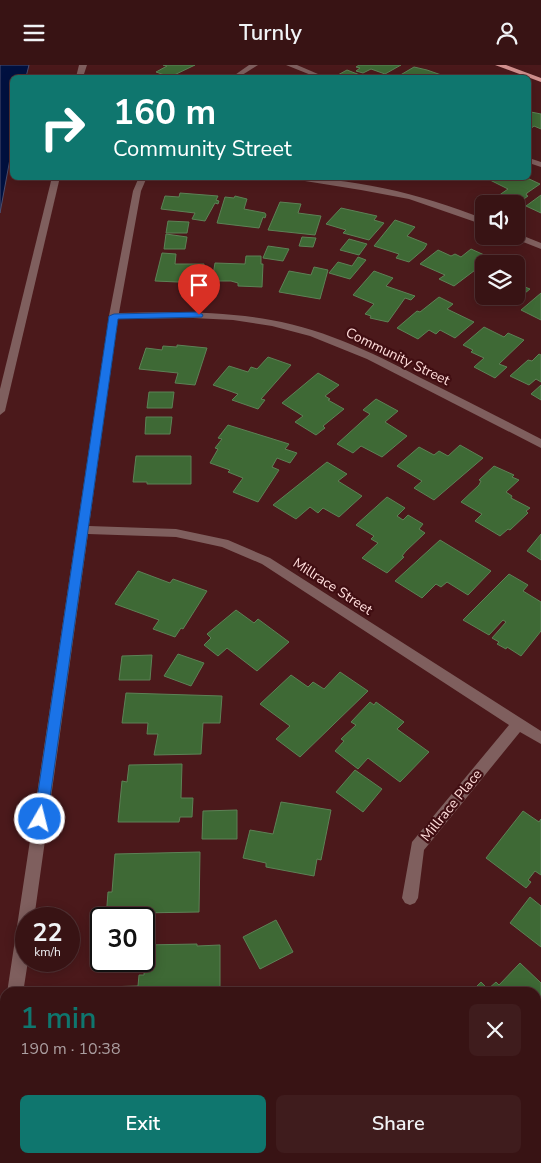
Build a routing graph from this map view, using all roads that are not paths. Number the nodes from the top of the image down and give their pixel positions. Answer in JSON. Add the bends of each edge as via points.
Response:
{"nodes":[{"id":1,"x":254,"y":65,"type":"edge"},
{"id":2,"x":290,"y":65,"type":"edge"},
{"id":3,"x":499,"y":65,"type":"edge"},
{"id":4,"x":238,"y":75,"type":"edge"},
{"id":5,"x":316,"y":75,"type":"edge"},
{"id":6,"x":527,"y":75,"type":"edge"},
{"id":7,"x":55,"y":180,"type":"edge"},
{"id":8,"x":142,"y":180,"type":"edge"},
{"id":9,"x":308,"y":180,"type":"edge"},
{"id":10,"x":475,"y":219,"type":"edge"},
{"id":11,"x":525,"y":240,"type":"edge"},
{"id":12,"x":541,"y":246,"type":"edge"},
{"id":13,"x":114,"y":316,"type":"junction"},
{"id":14,"x":0,"y":411,"type":"edge"},
{"id":15,"x":541,"y":444,"type":"edge"},
{"id":16,"x":83,"y":530,"type":"junction"},
{"id":17,"x":518,"y":723,"type":"junction"},
{"id":18,"x":541,"y":739,"type":"edge"},
{"id":19,"x":410,"y":898,"type":"dead end"},
{"id":20,"x":16,"y":987,"type":"edge"}],
"edges":[{"from":1,"to":4,"type":"street"},
{"from":2,"to":5,"type":"street"},
{"from":3,"to":6,"type":"main road"},
{"from":7,"to":14,"type":"street"},
{"from":8,"to":13,"type":"street"},
{"from":9,"to":10,"type":"street","via":[[380,189],[424,200]]},
{"from":11,"to":12,"type":"street"},
{"from":13,"to":15,"type":"street","name":"Community Street","via":[[235,318],[312,333],[358,349]]},
{"from":13,"to":16,"type":"street"},
{"from":16,"to":17,"type":"street","name":"Millrace Street","via":[[176,533],[224,543],[266,561]]},
{"from":16,"to":20,"type":"street"},
{"from":17,"to":18,"type":"street","name":"Millrace Street"},
{"from":17,"to":19,"type":"street","name":"Millrace Place","via":[[417,847]]}]}
